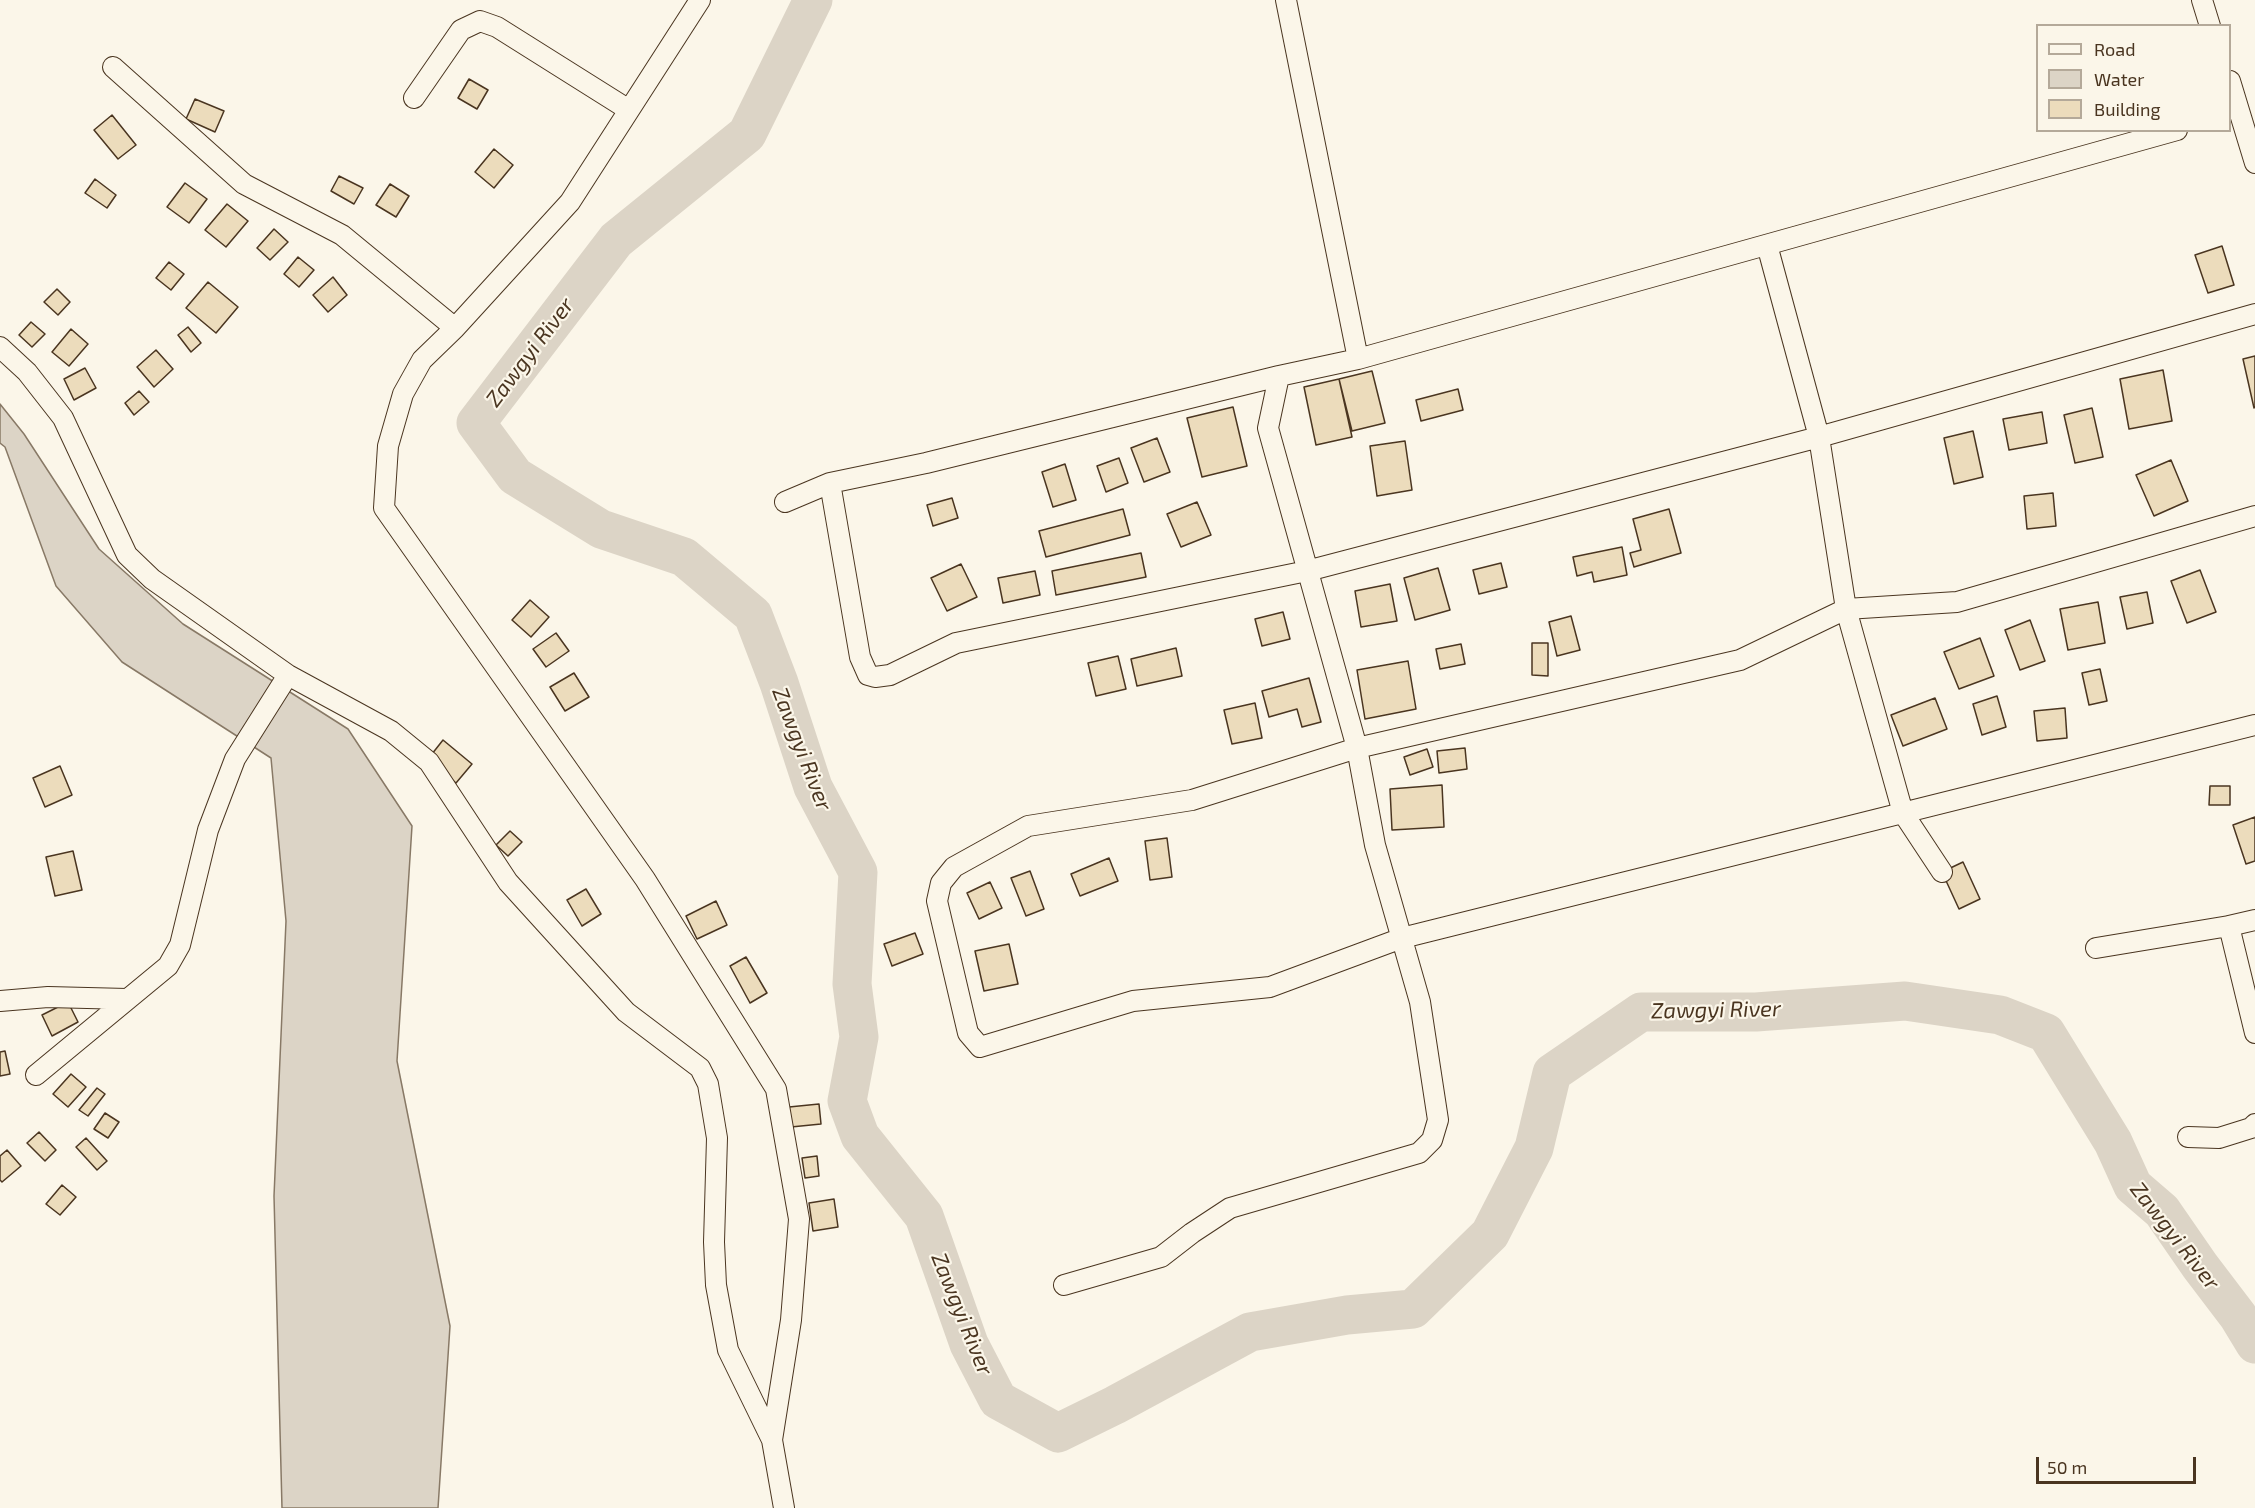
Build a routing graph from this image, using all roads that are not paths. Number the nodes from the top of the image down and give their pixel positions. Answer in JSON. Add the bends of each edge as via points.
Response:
{"nodes":[{"id":1,"x":700,"y":0,"type":"edge"},
{"id":2,"x":1286,"y":0,"type":"edge"},
{"id":3,"x":2202,"y":0,"type":"edge"},
{"id":4,"x":2209,"y":24,"type":"edge"},
{"id":5,"x":113,"y":67,"type":"dead end"},
{"id":6,"x":2231,"y":86,"type":"edge"},
{"id":7,"x":414,"y":98,"type":"dead end"},
{"id":8,"x":629,"y":110,"type":"junction"},
{"id":9,"x":2242,"y":113,"type":"edge"},
{"id":10,"x":2170,"y":132,"type":"edge"},
{"id":11,"x":2255,"y":163,"type":"edge"},
{"id":12,"x":1767,"y":245,"type":"junction"},
{"id":13,"x":2255,"y":314,"type":"edge"},
{"id":14,"x":455,"y":328,"type":"junction"},
{"id":15,"x":0,"y":347,"type":"edge"},
{"id":16,"x":1359,"y":359,"type":"junction"},
{"id":17,"x":1278,"y":376,"type":"junction"},
{"id":18,"x":1819,"y":437,"type":"junction"},
{"id":19,"x":830,"y":483,"type":"junction"},
{"id":20,"x":785,"y":502,"type":"dead end"},
{"id":21,"x":2255,"y":516,"type":"edge"},
{"id":22,"x":1308,"y":571,"type":"junction"},
{"id":23,"x":1846,"y":609,"type":"junction"},
{"id":24,"x":285,"y":679,"type":"junction"},
{"id":25,"x":2255,"y":725,"type":"edge"},
{"id":26,"x":1357,"y":748,"type":"junction"},
{"id":27,"x":1903,"y":813,"type":"junction"},
{"id":28,"x":1941,"y":872,"type":"dead end"},
{"id":29,"x":2255,"y":920,"type":"edge"},
{"id":30,"x":2229,"y":926,"type":"junction"},
{"id":31,"x":1402,"y":938,"type":"junction"},
{"id":32,"x":2096,"y":948,"type":"dead end"},
{"id":33,"x":127,"y":999,"type":"junction"},
{"id":34,"x":0,"y":1001,"type":"edge"},
{"id":35,"x":2255,"y":1033,"type":"edge"},
{"id":36,"x":36,"y":1074,"type":"dead end"},
{"id":37,"x":2255,"y":1124,"type":"edge"},
{"id":38,"x":2188,"y":1137,"type":"dead end"},
{"id":39,"x":1064,"y":1285,"type":"dead end"},
{"id":40,"x":772,"y":1440,"type":"junction"},
{"id":41,"x":784,"y":1508,"type":"edge"}],
"edges":[{"from":1,"to":8,"type":"street"},
{"from":2,"to":16,"type":"street"},
{"from":3,"to":4,"type":"street"},
{"from":5,"to":14,"type":"street","via":[[244,184],[342,235]]},
{"from":6,"to":9,"type":"street"},
{"from":7,"to":8,"type":"street","via":[[461,30],[480,21],[497,27]]},
{"from":8,"to":14,"type":"street","via":[[570,202]]},
{"from":9,"to":11,"type":"street"},
{"from":10,"to":12,"type":"street"},
{"from":12,"to":16,"type":"street"},
{"from":12,"to":18,"type":"street"},
{"from":13,"to":18,"type":"street"},
{"from":14,"to":40,"type":"street","via":[[422,360],[403,394],[388,446],[384,508],[645,879],[776,1089],[799,1220],[791,1320]]},
{"from":15,"to":24,"type":"street","via":[[27,372],[63,418],[127,555],[152,579]]},
{"from":16,"to":17,"type":"street"},
{"from":17,"to":19,"type":"street"},
{"from":17,"to":22,"type":"street","via":[[1268,428]]},
{"from":18,"to":22,"type":"street"},
{"from":18,"to":23,"type":"street"},
{"from":19,"to":20,"type":"street"},
{"from":19,"to":22,"type":"street","via":[[860,657],[868,675],[875,677],[890,675],[956,643]]},
{"from":21,"to":23,"type":"street","via":[[1957,602]]},
{"from":22,"to":26,"type":"street"},
{"from":23,"to":26,"type":"street","via":[[1740,660]]},
{"from":23,"to":27,"type":"street"},
{"from":24,"to":33,"type":"street","via":[[242,746],[208,830],[180,945],[168,966]]},
{"from":24,"to":40,"type":"street","via":[[391,731],[429,762],[508,882],[626,1012],[700,1068],[708,1084],[717,1138],[716,1285],[728,1350]]},
{"from":25,"to":27,"type":"street"},
{"from":26,"to":31,"type":"street","via":[[1375,845]]},
{"from":26,"to":31,"type":"street","via":[[1191,800],[1028,826],[954,867],[941,883],[937,901],[968,1033],[980,1047],[1132,1001],[1270,987]]},
{"from":27,"to":28,"type":"street"},
{"from":27,"to":31,"type":"street"},
{"from":29,"to":30,"type":"street"},
{"from":30,"to":32,"type":"street"},
{"from":30,"to":35,"type":"street"},
{"from":31,"to":39,"type":"street","via":[[1420,1002],[1438,1120],[1432,1140],[1419,1153],[1230,1208],[1161,1257]]},
{"from":33,"to":34,"type":"street","via":[[48,997]]},
{"from":33,"to":36,"type":"street"},
{"from":37,"to":38,"type":"street","via":[[2218,1138]]},
{"from":40,"to":41,"type":"street"}]}
